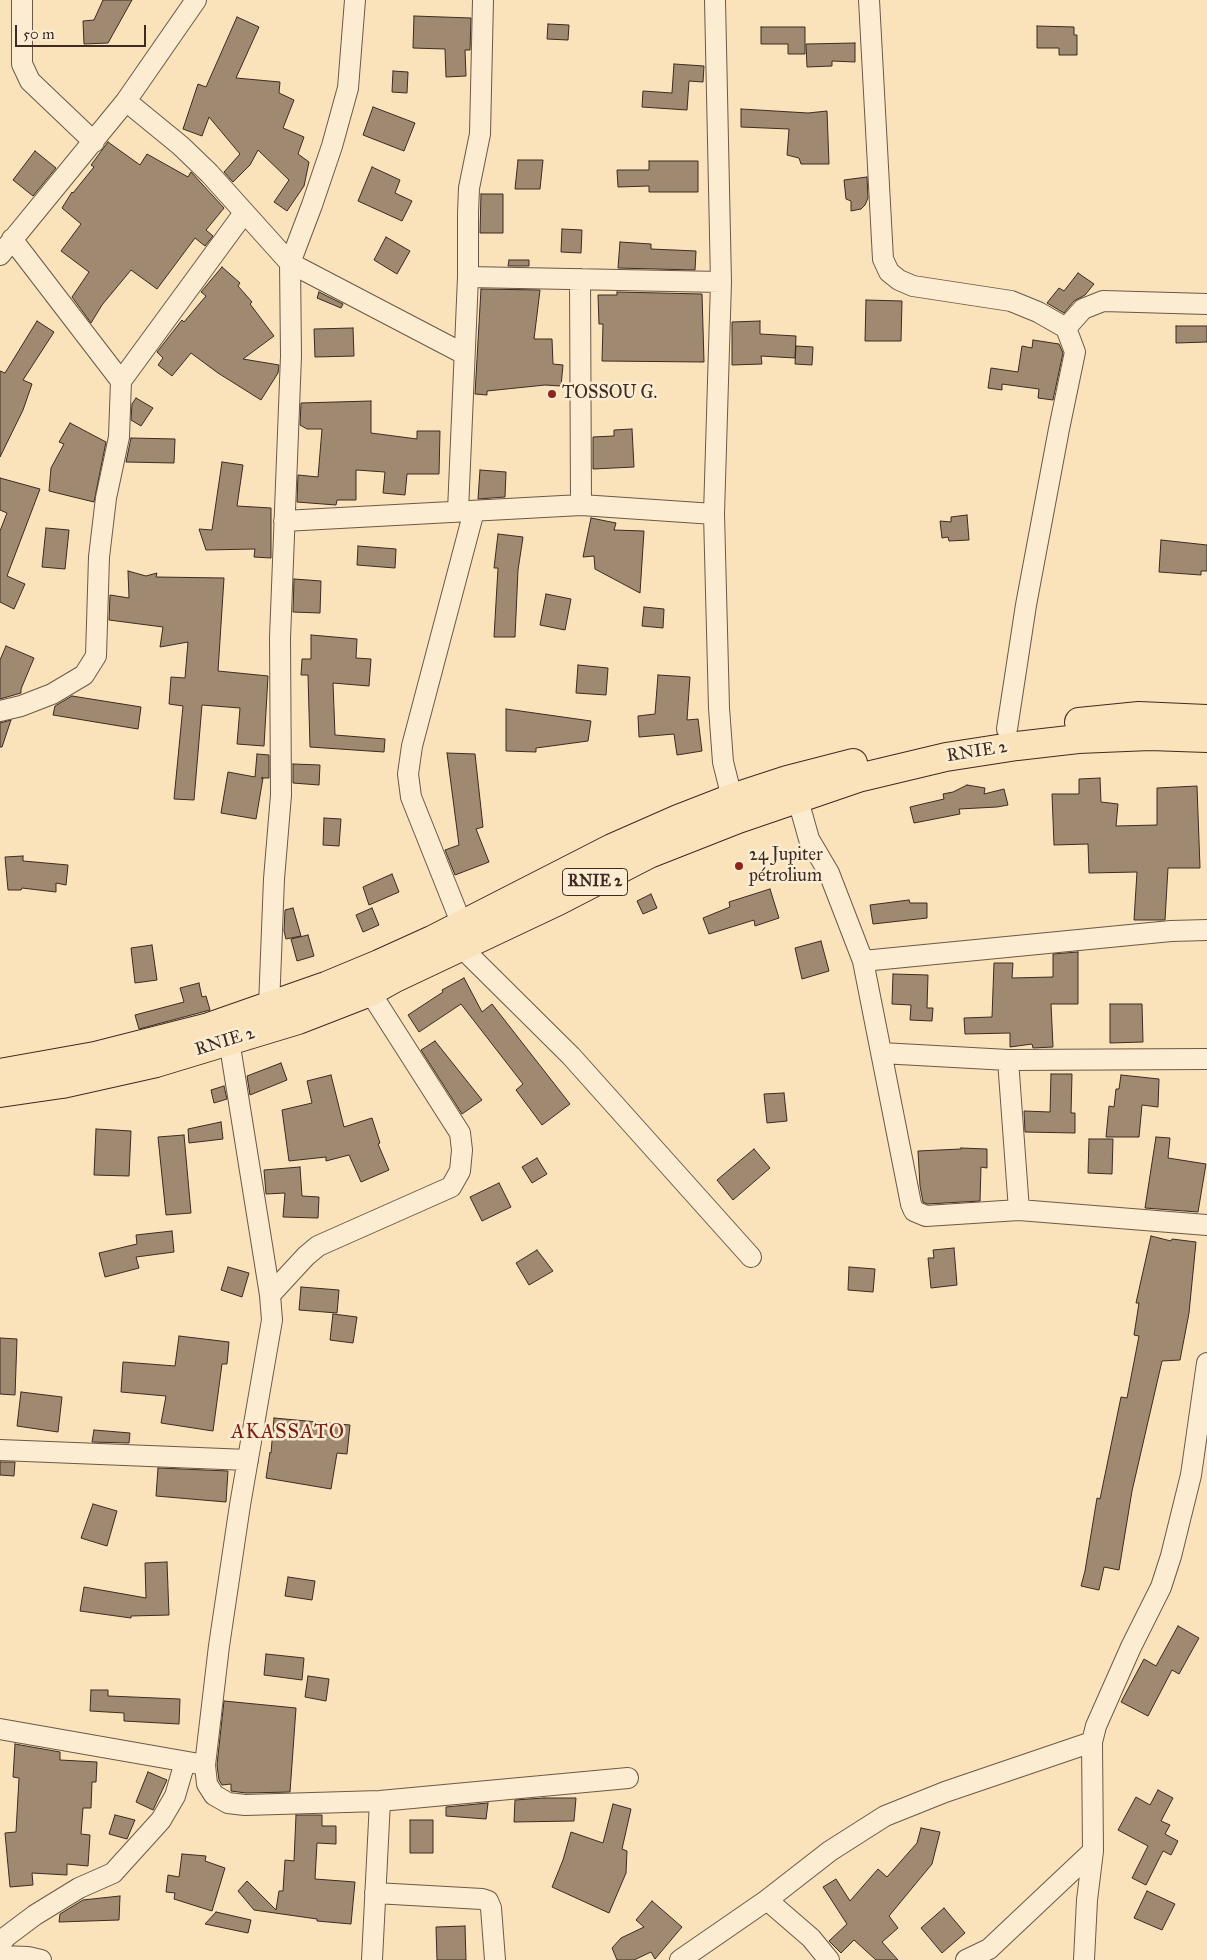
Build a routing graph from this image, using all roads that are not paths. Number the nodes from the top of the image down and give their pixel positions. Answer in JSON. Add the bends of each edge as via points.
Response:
{"nodes":[{"id":1,"x":22,"y":0,"type":"edge"},
{"id":2,"x":196,"y":0,"type":"edge"},
{"id":3,"x":355,"y":0,"type":"edge"},
{"id":4,"x":483,"y":0,"type":"edge"},
{"id":5,"x":715,"y":0,"type":"edge"},
{"id":6,"x":869,"y":0,"type":"edge"},
{"id":7,"x":126,"y":101,"type":"junction"},
{"id":8,"x":94,"y":142,"type":"junction"},
{"id":9,"x":244,"y":213,"type":"junction"},
{"id":10,"x":12,"y":239,"type":"junction"},
{"id":11,"x":0,"y":255,"type":"edge"},
{"id":12,"x":290,"y":263,"type":"junction"},
{"id":13,"x":468,"y":277,"type":"junction"},
{"id":14,"x":580,"y":279,"type":"junction"},
{"id":15,"x":720,"y":282,"type":"junction"},
{"id":16,"x":1207,"y":304,"type":"edge"},
{"id":17,"x":1066,"y":328,"type":"junction"},
{"id":18,"x":464,"y":354,"type":"junction"},
{"id":19,"x":122,"y":381,"type":"junction"},
{"id":20,"x":581,"y":505,"type":"junction"},
{"id":21,"x":466,"y":511,"type":"junction"},
{"id":22,"x":714,"y":514,"type":"junction"},
{"id":23,"x":284,"y":521,"type":"junction"},
{"id":24,"x":0,"y":710,"type":"edge"},
{"id":25,"x":1207,"y":719,"type":"edge"},
{"id":26,"x":1007,"y":729,"type":"junction"},
{"id":27,"x":1207,"y":738,"type":"edge"},
{"id":28,"x":798,"y":800,"type":"junction"},
{"id":29,"x":735,"y":809,"type":"junction"},
{"id":30,"x":1207,"y":930,"type":"edge"},
{"id":31,"x":461,"y":936,"type":"junction"},
{"id":32,"x":864,"y":961,"type":"junction"},
{"id":33,"x":370,"y":992,"type":"junction"},
{"id":34,"x":269,"y":1006,"type":"junction"},
{"id":35,"x":229,"y":1040,"type":"junction"},
{"id":36,"x":881,"y":1053,"type":"junction"},
{"id":37,"x":1207,"y":1058,"type":"edge"},
{"id":38,"x":1008,"y":1060,"type":"junction"},
{"id":39,"x":0,"y":1073,"type":"edge"},
{"id":40,"x":0,"y":1093,"type":"edge"},
{"id":41,"x":1019,"y":1210,"type":"junction"},
{"id":42,"x":1207,"y":1225,"type":"edge"},
{"id":43,"x":751,"y":1257,"type":"dead end"},
{"id":44,"x":270,"y":1295,"type":"junction"},
{"id":45,"x":1207,"y":1363,"type":"edge"},
{"id":46,"x":0,"y":1450,"type":"edge"},
{"id":47,"x":248,"y":1460,"type":"junction"},
{"id":48,"x":1199,"y":1471,"type":"edge"},
{"id":49,"x":0,"y":1729,"type":"edge"},
{"id":50,"x":1092,"y":1742,"type":"junction"},
{"id":51,"x":185,"y":1762,"type":"junction"},
{"id":52,"x":205,"y":1765,"type":"junction"},
{"id":53,"x":628,"y":1778,"type":"dead end"},
{"id":54,"x":380,"y":1801,"type":"junction"},
{"id":55,"x":1093,"y":1851,"type":"junction"},
{"id":56,"x":375,"y":1893,"type":"junction"},
{"id":57,"x":767,"y":1900,"type":"junction"},
{"id":58,"x":0,"y":1944,"type":"edge"},
{"id":59,"x":0,"y":1956,"type":"edge"},
{"id":60,"x":40,"y":1960,"type":"edge"},
{"id":61,"x":372,"y":1960,"type":"edge"},
{"id":62,"x":495,"y":1960,"type":"edge"},
{"id":63,"x":680,"y":1960,"type":"edge"},
{"id":64,"x":829,"y":1960,"type":"edge"},
{"id":65,"x":966,"y":1960,"type":"edge"},
{"id":66,"x":1084,"y":1960,"type":"edge"}],
"edges":[{"from":1,"to":8,"type":"street","via":[[22,64],[30,82]]},
{"from":2,"to":7,"type":"street"},
{"from":3,"to":12,"type":"street","via":[[348,88],[332,146]]},
{"from":4,"to":13,"type":"street","via":[[480,134],[469,188]]},
{"from":5,"to":15,"type":"street"},
{"from":6,"to":17,"type":"street","via":[[883,259],[889,272],[913,286],[1011,301]]},
{"from":7,"to":8,"type":"street"},
{"from":7,"to":9,"type":"street","via":[[181,146]]},
{"from":8,"to":10,"type":"street"},
{"from":9,"to":12,"type":"street"},
{"from":9,"to":19,"type":"street"},
{"from":10,"to":11,"type":"street"},
{"from":10,"to":19,"type":"street"},
{"from":12,"to":18,"type":"street"},
{"from":12,"to":23,"type":"street","via":[[291,356]]},
{"from":13,"to":14,"type":"street"},
{"from":13,"to":18,"type":"street"},
{"from":14,"to":15,"type":"street"},
{"from":14,"to":20,"type":"street"},
{"from":15,"to":22,"type":"street"},
{"from":16,"to":17,"type":"street","via":[[1104,301],[1083,309]]},
{"from":17,"to":26,"type":"street","via":[[1075,352],[1026,605]]},
{"from":18,"to":21,"type":"street"},
{"from":19,"to":24,"type":"street","via":[[119,437],[106,498],[99,557],[96,656],[84,674],[52,694]]},
{"from":20,"to":21,"type":"street"},
{"from":20,"to":22,"type":"street"},
{"from":21,"to":23,"type":"street"},
{"from":21,"to":31,"type":"street","via":[[408,774],[411,797]]},
{"from":22,"to":29,"type":"street","via":[[720,737]]},
{"from":23,"to":34,"type":"street","via":[[280,638],[281,795]]},
{"from":25,"to":26,"type":"highway","name":"RNIE 2","number":"RNIE 2","via":[[1139,716]]},
{"from":26,"to":29,"type":"highway","name":"RNIE 2","number":"RNIE 2","via":[[787,780]]},
{"from":27,"to":28,"type":"highway","name":"RNIE 2","number":"RNIE 2","via":[[1150,736],[1078,740],[955,755],[858,778]]},
{"from":28,"to":29,"type":"highway","name":"RNIE 2","number":"RNIE 2"},
{"from":28,"to":32,"type":"street","via":[[809,839],[829,873]]},
{"from":29,"to":31,"type":"highway","name":"RNIE 2","number":"RNIE 2","via":[[612,848]]},
{"from":30,"to":32,"type":"street"},
{"from":31,"to":33,"type":"highway","name":"RNIE 2","number":"RNIE 2"},
{"from":31,"to":34,"type":"highway","name":"RNIE 2","number":"RNIE 2"},
{"from":31,"to":43,"type":"street"},
{"from":32,"to":36,"type":"street"},
{"from":33,"to":35,"type":"highway","name":"RNIE 2","number":"RNIE 2","via":[[298,1020]]},
{"from":33,"to":44,"type":"street","via":[[460,1133],[460,1171],[451,1187],[318,1246]]},
{"from":34,"to":39,"type":"highway","name":"RNIE 2","number":"RNIE 2","via":[[209,1027],[95,1056]]},
{"from":35,"to":40,"type":"highway","name":"RNIE 2","number":"RNIE 2","via":[[156,1063],[62,1084]]},
{"from":35,"to":44,"type":"street"},
{"from":36,"to":38,"type":"street"},
{"from":36,"to":41,"type":"street","via":[[914,1211],[926,1216]]},
{"from":37,"to":38,"type":"street"},
{"from":38,"to":41,"type":"street"},
{"from":41,"to":42,"type":"street"},
{"from":44,"to":47,"type":"street","via":[[272,1320],[269,1343]]},
{"from":45,"to":48,"type":"street"},
{"from":46,"to":47,"type":"street"},
{"from":47,"to":52,"type":"street","via":[[219,1646]]},
{"from":48,"to":50,"type":"street","via":[[1161,1587],[1131,1647]]},
{"from":49,"to":51,"type":"street"},
{"from":50,"to":55,"type":"street"},
{"from":50,"to":57,"type":"street","via":[[885,1816],[830,1852]]},
{"from":51,"to":52,"type":"street"},
{"from":51,"to":58,"type":"street","via":[[176,1796],[161,1820],[113,1873],[79,1888],[35,1915]]},
{"from":52,"to":54,"type":"street","via":[[207,1784],[214,1795],[228,1803]]},
{"from":53,"to":54,"type":"street"},
{"from":54,"to":56,"type":"street"},
{"from":55,"to":65,"type":"street","via":[[989,1949]]},
{"from":55,"to":66,"type":"street"},
{"from":56,"to":61,"type":"street"},
{"from":56,"to":62,"type":"street","via":[[488,1901]]},
{"from":57,"to":63,"type":"street"},
{"from":57,"to":64,"type":"street","via":[[811,1938]]},
{"from":59,"to":60,"type":"street"}]}
